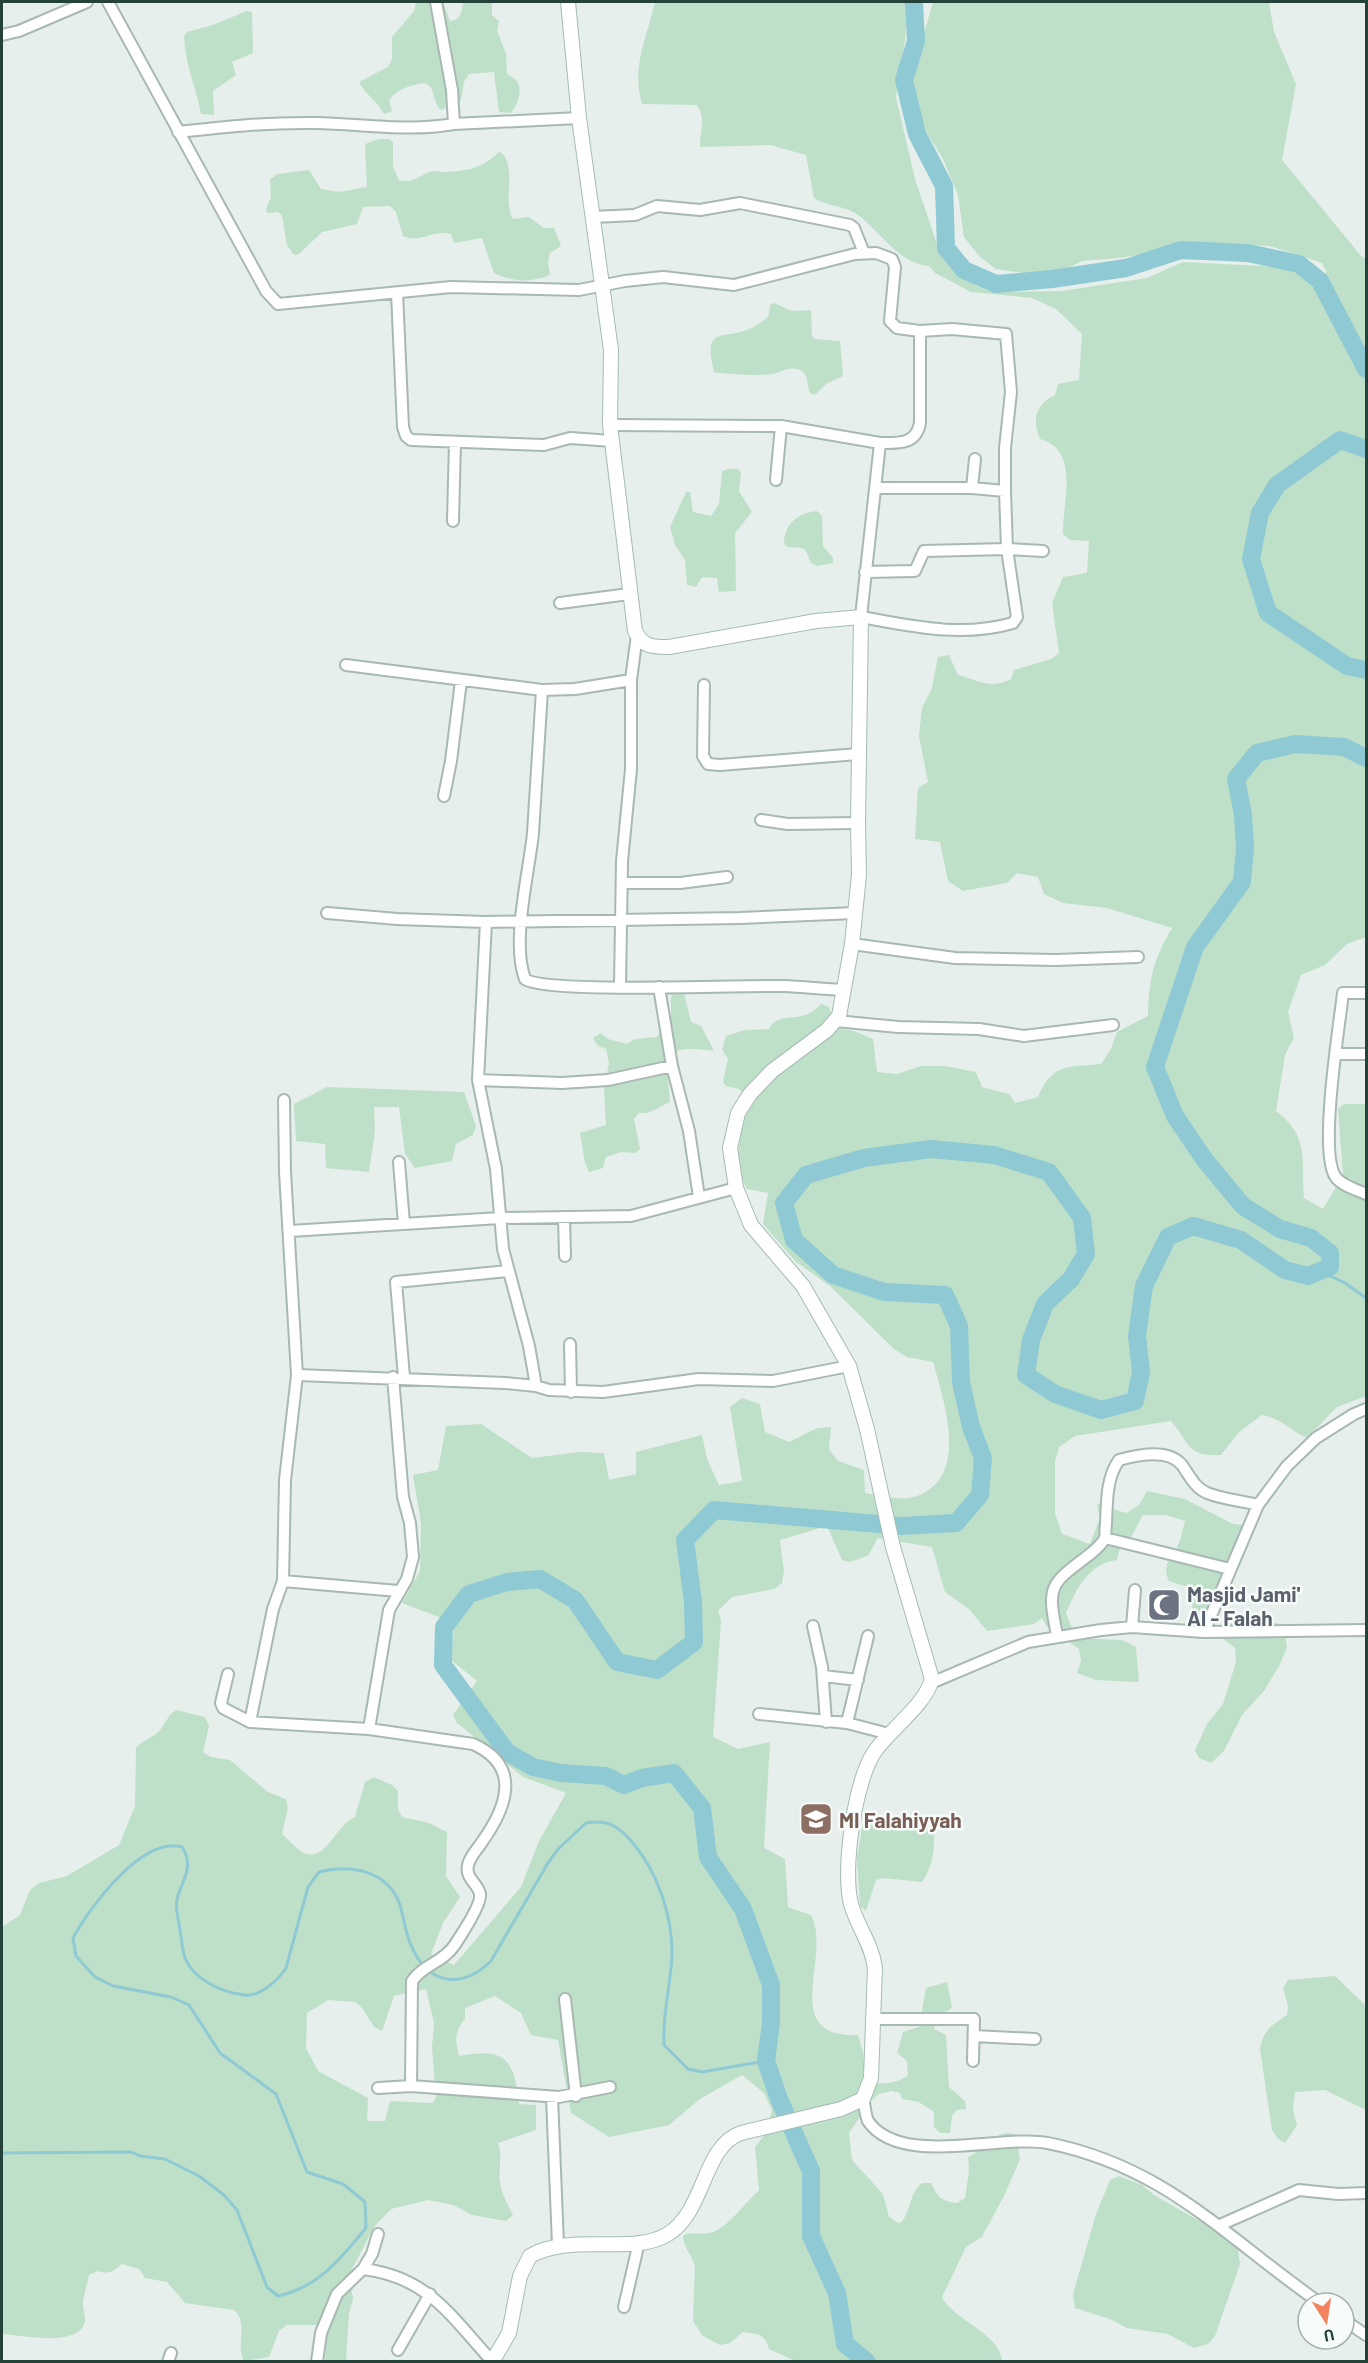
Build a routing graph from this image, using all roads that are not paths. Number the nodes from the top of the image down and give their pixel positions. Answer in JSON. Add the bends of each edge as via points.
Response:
{"nodes":[{"id":1,"x":87,"y":2,"type":"edge"},
{"id":2,"x":108,"y":2,"type":"edge"},
{"id":3,"x":436,"y":2,"type":"edge"},
{"id":4,"x":568,"y":2,"type":"edge"},
{"id":5,"x":2,"y":35,"type":"edge"},
{"id":6,"x":579,"y":118,"type":"junction"},
{"id":7,"x":454,"y":124,"type":"junction"},
{"id":8,"x":178,"y":132,"type":"junction"},
{"id":9,"x":594,"y":217,"type":"junction"},
{"id":10,"x":864,"y":254,"type":"junction"},
{"id":11,"x":604,"y":286,"type":"junction"},
{"id":12,"x":397,"y":293,"type":"junction"},
{"id":13,"x":920,"y":331,"type":"junction"},
{"id":14,"x":610,"y":425,"type":"junction"},
{"id":15,"x":780,"y":426,"type":"junction"},
{"id":16,"x":612,"y":441,"type":"junction"},
{"id":17,"x":455,"y":442,"type":"junction"},
{"id":18,"x":880,"y":443,"type":"junction"},
{"id":19,"x":975,"y":459,"type":"dead end"},
{"id":20,"x":776,"y":480,"type":"dead end"},
{"id":21,"x":875,"y":488,"type":"junction"},
{"id":22,"x":972,"y":488,"type":"junction"},
{"id":23,"x":1005,"y":491,"type":"junction"},
{"id":24,"x":453,"y":521,"type":"dead end"},
{"id":25,"x":1007,"y":549,"type":"junction"},
{"id":26,"x":1043,"y":551,"type":"dead end"},
{"id":27,"x":866,"y":572,"type":"junction"},
{"id":28,"x":629,"y":594,"type":"junction"},
{"id":29,"x":560,"y":603,"type":"dead end"},
{"id":30,"x":861,"y":617,"type":"junction"},
{"id":31,"x":637,"y":635,"type":"junction"},
{"id":32,"x":346,"y":665,"type":"dead end"},
{"id":33,"x":631,"y":680,"type":"junction"},
{"id":34,"x":461,"y":681,"type":"junction"},
{"id":35,"x":704,"y":685,"type":"dead end"},
{"id":36,"x":542,"y":690,"type":"junction"},
{"id":37,"x":858,"y":754,"type":"junction"},
{"id":38,"x":444,"y":796,"type":"dead end"},
{"id":39,"x":760,"y":820,"type":"dead end"},
{"id":40,"x":858,"y":823,"type":"junction"},
{"id":41,"x":727,"y":877,"type":"dead end"},
{"id":42,"x":622,"y":883,"type":"junction"},
{"id":43,"x":327,"y":913,"type":"dead end"},
{"id":44,"x":855,"y":913,"type":"junction"},
{"id":45,"x":621,"y":920,"type":"junction"},
{"id":46,"x":486,"y":922,"type":"junction"},
{"id":47,"x":521,"y":922,"type":"junction"},
{"id":48,"x":852,"y":944,"type":"junction"},
{"id":49,"x":1138,"y":957,"type":"dead end"},
{"id":50,"x":620,"y":986,"type":"junction"},
{"id":51,"x":659,"y":987,"type":"junction"},
{"id":52,"x":844,"y":990,"type":"junction"},
{"id":53,"x":1366,"y":993,"type":"edge"},
{"id":54,"x":836,"y":1021,"type":"junction"},
{"id":55,"x":1113,"y":1025,"type":"dead end"},
{"id":56,"x":1366,"y":1053,"type":"edge"},
{"id":57,"x":1336,"y":1054,"type":"junction"},
{"id":58,"x":672,"y":1066,"type":"junction"},
{"id":59,"x":478,"y":1080,"type":"junction"},
{"id":60,"x":284,"y":1100,"type":"dead end"},
{"id":61,"x":399,"y":1162,"type":"dead end"},
{"id":62,"x":736,"y":1188,"type":"junction"},
{"id":63,"x":1366,"y":1194,"type":"edge"},
{"id":64,"x":699,"y":1197,"type":"junction"},
{"id":65,"x":564,"y":1217,"type":"junction"},
{"id":66,"x":501,"y":1218,"type":"junction"},
{"id":67,"x":404,"y":1224,"type":"junction"},
{"id":68,"x":290,"y":1231,"type":"junction"},
{"id":69,"x":565,"y":1256,"type":"dead end"},
{"id":70,"x":508,"y":1271,"type":"junction"},
{"id":71,"x":570,"y":1344,"type":"dead end"},
{"id":72,"x":849,"y":1366,"type":"junction"},
{"id":73,"x":297,"y":1375,"type":"junction"},
{"id":74,"x":398,"y":1377,"type":"junction"},
{"id":75,"x":536,"y":1386,"type":"junction"},
{"id":76,"x":571,"y":1392,"type":"junction"},
{"id":77,"x":1366,"y":1409,"type":"edge"},
{"id":78,"x":1258,"y":1505,"type":"junction"},
{"id":79,"x":1105,"y":1538,"type":"junction"},
{"id":80,"x":1230,"y":1569,"type":"junction"},
{"id":81,"x":283,"y":1581,"type":"junction"},
{"id":82,"x":1135,"y":1590,"type":"dead end"},
{"id":83,"x":398,"y":1591,"type":"junction"},
{"id":84,"x":813,"y":1626,"type":"dead end"},
{"id":85,"x":1132,"y":1627,"type":"junction"},
{"id":86,"x":1366,"y":1630,"type":"edge"},
{"id":87,"x":1204,"y":1632,"type":"junction"},
{"id":88,"x":1057,"y":1635,"type":"junction"},
{"id":89,"x":868,"y":1636,"type":"dead end"},
{"id":90,"x":228,"y":1674,"type":"dead end"},
{"id":91,"x":823,"y":1676,"type":"junction"},
{"id":92,"x":858,"y":1680,"type":"junction"},
{"id":93,"x":931,"y":1683,"type":"junction"},
{"id":94,"x":759,"y":1714,"type":"dead end"},
{"id":95,"x":250,"y":1722,"type":"junction"},
{"id":96,"x":826,"y":1722,"type":"junction"},
{"id":97,"x":848,"y":1723,"type":"junction"},
{"id":98,"x":369,"y":1729,"type":"junction"},
{"id":99,"x":889,"y":1734,"type":"junction"},
{"id":100,"x":565,"y":1999,"type":"dead end"},
{"id":101,"x":874,"y":2019,"type":"junction"},
{"id":102,"x":974,"y":2036,"type":"junction"},
{"id":103,"x":1035,"y":2039,"type":"dead end"},
{"id":104,"x":974,"y":2061,"type":"dead end"},
{"id":105,"x":411,"y":2086,"type":"junction"},
{"id":106,"x":610,"y":2087,"type":"dead end"},
{"id":107,"x":378,"y":2088,"type":"dead end"},
{"id":108,"x":576,"y":2096,"type":"junction"},
{"id":109,"x":552,"y":2097,"type":"junction"},
{"id":110,"x":863,"y":2098,"type":"junction"},
{"id":111,"x":1366,"y":2193,"type":"edge"},
{"id":112,"x":1220,"y":2225,"type":"junction"},
{"id":113,"x":378,"y":2234,"type":"dead end"},
{"id":114,"x":639,"y":2242,"type":"junction"},
{"id":115,"x":558,"y":2245,"type":"junction"},
{"id":116,"x":363,"y":2269,"type":"junction"},
{"id":117,"x":1305,"y":2291,"type":"edge"},
{"id":118,"x":430,"y":2294,"type":"junction"},
{"id":119,"x":624,"y":2307,"type":"dead end"},
{"id":120,"x":398,"y":2350,"type":"dead end"},
{"id":121,"x":317,"y":2361,"type":"edge"},
{"id":122,"x":492,"y":2361,"type":"edge"}],
"edges":[{"from":1,"to":5,"type":"street"},
{"from":2,"to":8,"type":"street"},
{"from":3,"to":7,"type":"street","via":[[451,80]]},
{"from":4,"to":6,"type":"main road"},
{"from":6,"to":7,"type":"street"},
{"from":6,"to":9,"type":"main road"},
{"from":7,"to":8,"type":"street","via":[[408,129],[316,123]]},
{"from":8,"to":12,"type":"street","via":[[274,302]]},
{"from":9,"to":10,"type":"street","via":[[634,215],[657,206],[700,210],[740,203],[850,225]]},
{"from":9,"to":11,"type":"main road"},
{"from":10,"to":11,"type":"street","via":[[734,285],[663,277]]},
{"from":10,"to":13,"type":"street","via":[[876,253],[892,260],[895,267],[890,321],[897,328]]},
{"from":11,"to":12,"type":"street","via":[[579,290],[451,287]]},
{"from":11,"to":14,"type":"main road","via":[[611,350]]},
{"from":12,"to":17,"type":"street","via":[[406,436],[419,442]]},
{"from":13,"to":18,"type":"street","via":[[919,429],[902,443]]},
{"from":13,"to":23,"type":"street","via":[[952,329],[1006,334],[1011,392]]},
{"from":14,"to":15,"type":"street"},
{"from":14,"to":16,"type":"main road"},
{"from":15,"to":18,"type":"street"},
{"from":15,"to":20,"type":"street"},
{"from":16,"to":17,"type":"street","via":[[570,438],[544,446]]},
{"from":16,"to":28,"type":"main road"},
{"from":17,"to":24,"type":"street"},
{"from":18,"to":21,"type":"street"},
{"from":19,"to":22,"type":"street"},
{"from":21,"to":22,"type":"street"},
{"from":21,"to":27,"type":"street"},
{"from":22,"to":23,"type":"street"},
{"from":23,"to":25,"type":"street"},
{"from":25,"to":26,"type":"street"},
{"from":25,"to":27,"type":"street","via":[[924,551],[915,571]]},
{"from":25,"to":30,"type":"street","via":[[1017,617],[1012,623],[969,631],[936,631]]},
{"from":27,"to":30,"type":"street"},
{"from":28,"to":29,"type":"street"},
{"from":28,"to":31,"type":"main road"},
{"from":30,"to":31,"type":"main road","via":[[834,618],[669,647],[648,646]]},
{"from":30,"to":37,"type":"main road"},
{"from":31,"to":33,"type":"street"},
{"from":32,"to":34,"type":"street"},
{"from":33,"to":36,"type":"street"},
{"from":33,"to":42,"type":"street","via":[[631,769]]},
{"from":34,"to":36,"type":"street"},
{"from":34,"to":38,"type":"street"},
{"from":35,"to":37,"type":"street","via":[[703,756],[708,764]]},
{"from":36,"to":47,"type":"street","via":[[533,833]]},
{"from":37,"to":40,"type":"main road"},
{"from":39,"to":40,"type":"street","via":[[788,824]]},
{"from":40,"to":44,"type":"main road","via":[[860,875]]},
{"from":41,"to":42,"type":"street","via":[[680,883]]},
{"from":42,"to":45,"type":"street"},
{"from":43,"to":46,"type":"street","via":[[397,920]]},
{"from":44,"to":45,"type":"street"},
{"from":44,"to":48,"type":"main road"},
{"from":45,"to":47,"type":"street"},
{"from":45,"to":50,"type":"street"},
{"from":46,"to":47,"type":"street"},
{"from":46,"to":59,"type":"street"},
{"from":47,"to":50,"type":"street","via":[[522,969],[529,982]]},
{"from":48,"to":49,"type":"street","via":[[955,958]]},
{"from":48,"to":52,"type":"main road"},
{"from":50,"to":51,"type":"street"},
{"from":51,"to":52,"type":"street","via":[[787,986]]},
{"from":51,"to":58,"type":"street"},
{"from":52,"to":54,"type":"main road"},
{"from":53,"to":57,"type":"street","via":[[1343,993]]},
{"from":54,"to":55,"type":"street","via":[[979,1029],[1024,1036]]},
{"from":54,"to":62,"type":"main road","via":[[772,1071],[738,1113],[730,1148]]},
{"from":56,"to":57,"type":"street"},
{"from":57,"to":63,"type":"street","via":[[1329,1142],[1331,1167],[1338,1180]]},
{"from":58,"to":59,"type":"street","via":[[573,1083]]},
{"from":58,"to":64,"type":"street","via":[[689,1131]]},
{"from":59,"to":66,"type":"street","via":[[489,1122]]},
{"from":60,"to":68,"type":"street"},
{"from":61,"to":67,"type":"street"},
{"from":62,"to":64,"type":"street"},
{"from":62,"to":72,"type":"main road","via":[[751,1225],[803,1286]]},
{"from":64,"to":65,"type":"street","via":[[631,1216]]},
{"from":65,"to":66,"type":"street"},
{"from":65,"to":69,"type":"street"},
{"from":66,"to":67,"type":"street"},
{"from":66,"to":70,"type":"street"},
{"from":67,"to":68,"type":"street"},
{"from":68,"to":73,"type":"street"},
{"from":70,"to":74,"type":"street","via":[[396,1282]]},
{"from":70,"to":75,"type":"street"},
{"from":71,"to":76,"type":"street"},
{"from":72,"to":76,"type":"street","via":[[773,1381],[699,1379],[603,1392]]},
{"from":72,"to":93,"type":"main road"},
{"from":73,"to":74,"type":"street"},
{"from":73,"to":81,"type":"street","via":[[285,1480]]},
{"from":74,"to":75,"type":"street"},
{"from":74,"to":83,"type":"street","via":[[403,1497],[410,1523],[412,1557],[407,1579]]},
{"from":75,"to":76,"type":"street"},
{"from":77,"to":78,"type":"street","via":[[1316,1438],[1287,1466]]},
{"from":78,"to":79,"type":"street","via":[[1207,1493],[1197,1487],[1179,1462],[1167,1456],[1127,1458],[1119,1460],[1112,1474]]},
{"from":78,"to":80,"type":"street"},
{"from":79,"to":80,"type":"street"},
{"from":79,"to":88,"type":"street","via":[[1064,1574],[1051,1591]]},
{"from":80,"to":87,"type":"street"},
{"from":81,"to":83,"type":"street"},
{"from":81,"to":95,"type":"street","via":[[273,1609]]},
{"from":82,"to":85,"type":"street"},
{"from":83,"to":98,"type":"street","via":[[389,1610]]},
{"from":84,"to":91,"type":"street"},
{"from":85,"to":87,"type":"street"},
{"from":85,"to":88,"type":"street"},
{"from":86,"to":87,"type":"street"},
{"from":88,"to":93,"type":"street","via":[[997,1653]]},
{"from":89,"to":92,"type":"street"},
{"from":90,"to":95,"type":"street","via":[[220,1703]]},
{"from":91,"to":92,"type":"street"},
{"from":91,"to":96,"type":"street"},
{"from":92,"to":97,"type":"street"},
{"from":93,"to":99,"type":"main road"},
{"from":94,"to":96,"type":"street"},
{"from":95,"to":98,"type":"street"},
{"from":96,"to":97,"type":"street"},
{"from":97,"to":99,"type":"street"},
{"from":98,"to":105,"type":"street","via":[[473,1744],[498,1762],[507,1783],[498,1813],[468,1863],[469,1875],[480,1893],[479,1903],[453,1948],[412,1980]]},
{"from":99,"to":101,"type":"main road","via":[[874,1753],[862,1779],[848,1861],[850,1902],[873,1955]]},
{"from":100,"to":108,"type":"street"},
{"from":101,"to":102,"type":"street","via":[[973,2019]]},
{"from":101,"to":110,"type":"main road","via":[[871,2078]]},
{"from":102,"to":103,"type":"street"},
{"from":102,"to":104,"type":"street"},
{"from":105,"to":107,"type":"street"},
{"from":105,"to":109,"type":"street"},
{"from":106,"to":108,"type":"street"},
{"from":108,"to":109,"type":"street"},
{"from":109,"to":115,"type":"street"},
{"from":110,"to":112,"type":"street","via":[[868,2120],[897,2141],[946,2148],[1019,2141],[1061,2146],[1108,2160],[1168,2188]]},
{"from":110,"to":114,"type":"main road","via":[[841,2109],[734,2135],[723,2143],[698,2198],[677,2228],[664,2236]]},
{"from":111,"to":112,"type":"street","via":[[1299,2190]]},
{"from":112,"to":117,"type":"street"},
{"from":113,"to":116,"type":"street"},
{"from":114,"to":115,"type":"main road"},
{"from":114,"to":119,"type":"street"},
{"from":115,"to":122,"type":"main road","via":[[541,2249],[525,2261],[509,2333]]},
{"from":116,"to":118,"type":"street","via":[[407,2280]]},
{"from":116,"to":121,"type":"street","via":[[337,2294],[321,2333]]},
{"from":118,"to":120,"type":"street"},
{"from":118,"to":122,"type":"street"}]}
